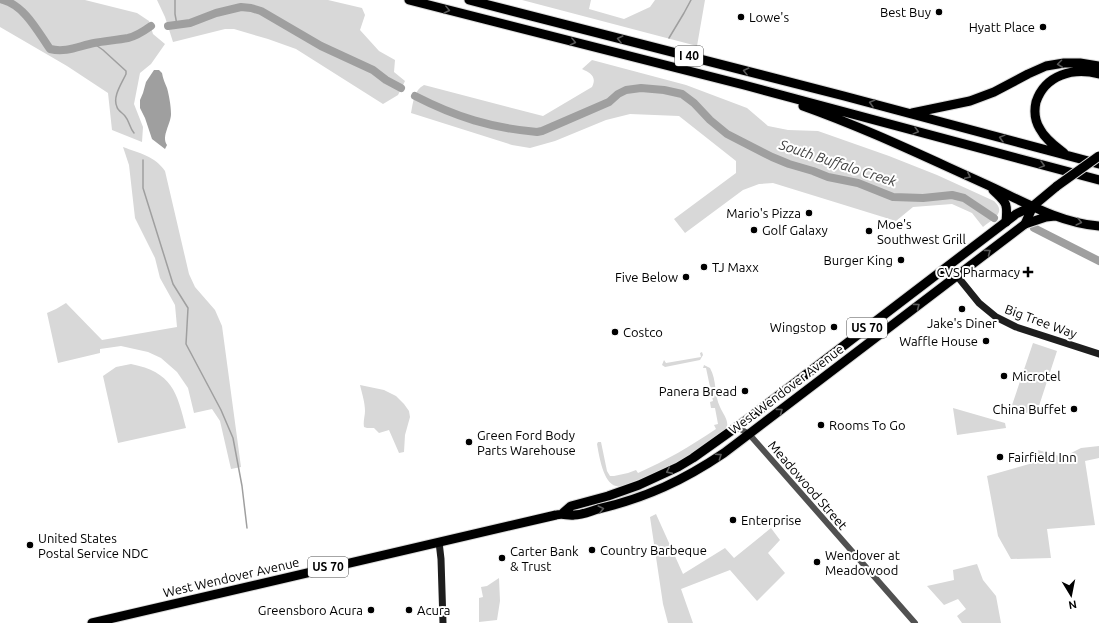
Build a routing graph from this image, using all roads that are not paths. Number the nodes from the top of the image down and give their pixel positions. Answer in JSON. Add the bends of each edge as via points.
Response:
{"nodes":[{"id":1,"x":409,"y":0,"type":"edge"},
{"id":2,"x":469,"y":0,"type":"edge"},
{"id":3,"x":1099,"y":66,"type":"edge"},
{"id":4,"x":1099,"y":74,"type":"edge"},
{"id":5,"x":744,"y":85,"type":"junction"},
{"id":6,"x":909,"y":113,"type":"junction"},
{"id":7,"x":1066,"y":155,"type":"junction"},
{"id":8,"x":1099,"y":156,"type":"edge"},
{"id":9,"x":1099,"y":164,"type":"edge"},
{"id":10,"x":1099,"y":180,"type":"edge"},
{"id":11,"x":989,"y":186,"type":"junction"},
{"id":12,"x":1033,"y":206,"type":"junction"},
{"id":13,"x":1056,"y":215,"type":"junction"},
{"id":14,"x":1006,"y":222,"type":"junction"},
{"id":15,"x":1026,"y":224,"type":"junction"},
{"id":16,"x":1099,"y":226,"type":"edge"},
{"id":17,"x":949,"y":266,"type":"junction"},
{"id":18,"x":957,"y":276,"type":"junction"},
{"id":19,"x":914,"y":292,"type":"junction"},
{"id":20,"x":886,"y":329,"type":"junction"},
{"id":21,"x":1099,"y":354,"type":"edge"},
{"id":22,"x":745,"y":421,"type":"junction"},
{"id":23,"x":737,"y":427,"type":"junction"},
{"id":24,"x":749,"y":434,"type":"junction"},
{"id":25,"x":563,"y":513,"type":"junction"},
{"id":26,"x":439,"y":542,"type":"junction"},
{"id":27,"x":92,"y":623,"type":"edge"},
{"id":28,"x":443,"y":623,"type":"edge"},
{"id":29,"x":915,"y":623,"type":"edge"}],
"edges":[{"from":1,"to":5,"type":"highway","number":"I 40","one_way":true},
{"from":6,"to":2,"type":"highway","number":"I 40","one_way":true},
{"from":3,"to":6,"type":"highway","one_way":true,"via":[[1080,63],[1046,66],[970,101]]},
{"from":4,"to":7,"type":"highway","via":[[1080,71],[1067,73],[1046,84],[1038,96],[1035,113],[1039,128],[1045,137]]},
{"from":5,"to":10,"type":"highway","number":"I 40","one_way":true},
{"from":5,"to":11,"type":"highway","one_way":true,"via":[[837,118]]},
{"from":7,"to":6,"type":"highway","number":"I 40","one_way":true},
{"from":7,"to":9,"type":"highway","number":"I 40"},
{"from":8,"to":12,"type":"highway","name":"West Wendover Avenue","number":"US 70","bridge":true},
{"from":11,"to":12,"type":"highway"},
{"from":11,"to":14,"type":"highway","via":[[1006,204]]},
{"from":12,"to":13,"type":"highway"},
{"from":12,"to":14,"type":"highway","name":"West Wendover Avenue","number":"US 70"},
{"from":12,"to":15,"type":"highway","name":"West Wendover Avenue","number":"US 70"},
{"from":13,"to":15,"type":"highway"},
{"from":13,"to":16,"type":"highway","one_way":true},
{"from":14,"to":17,"type":"highway","name":"West Wendover Avenue","number":"US 70"},
{"from":18,"to":15,"type":"highway","name":"West Wendover Avenue","number":"US 70","one_way":true},
{"from":17,"to":18,"type":"main road","name":"Big Tree Way"},
{"from":17,"to":19,"type":"highway","name":"West Wendover Avenue","number":"US 70"},
{"from":20,"to":18,"type":"highway","name":"West Wendover Avenue","number":"US 70","one_way":true},
{"from":18,"to":21,"type":"main road","name":"Big Tree Way","via":[[986,310],[1001,320]]},
{"from":19,"to":20,"type":"highway","via":[[906,305],[886,324]]},
{"from":19,"to":22,"type":"highway","name":"West Wendover Avenue","number":"US 70"},
{"from":24,"to":20,"type":"highway","name":"West Wendover Avenue","number":"US 70","one_way":true},
{"from":22,"to":23,"type":"highway","name":"West Wendover Avenue","number":"US 70"},
{"from":22,"to":24,"type":"street","name":"Meadowood Street"},
{"from":23,"to":24,"type":"street","name":"Meadowood Street"},
{"from":23,"to":25,"type":"highway","name":"West Wendover Avenue","number":"US 70","one_way":true,"via":[[678,467],[618,493],[571,506]]},
{"from":25,"to":24,"type":"highway","name":"West Wendover Avenue","number":"US 70","one_way":true,"via":[[574,516],[608,507],[672,484],[700,469]]},
{"from":24,"to":29,"type":"street","name":"Meadowood Street"},
{"from":25,"to":26,"type":"highway","name":"West Wendover Avenue","number":"US 70"},
{"from":26,"to":27,"type":"highway","name":"West Wendover Avenue","number":"US 70"},
{"from":26,"to":28,"type":"main road"}]}
